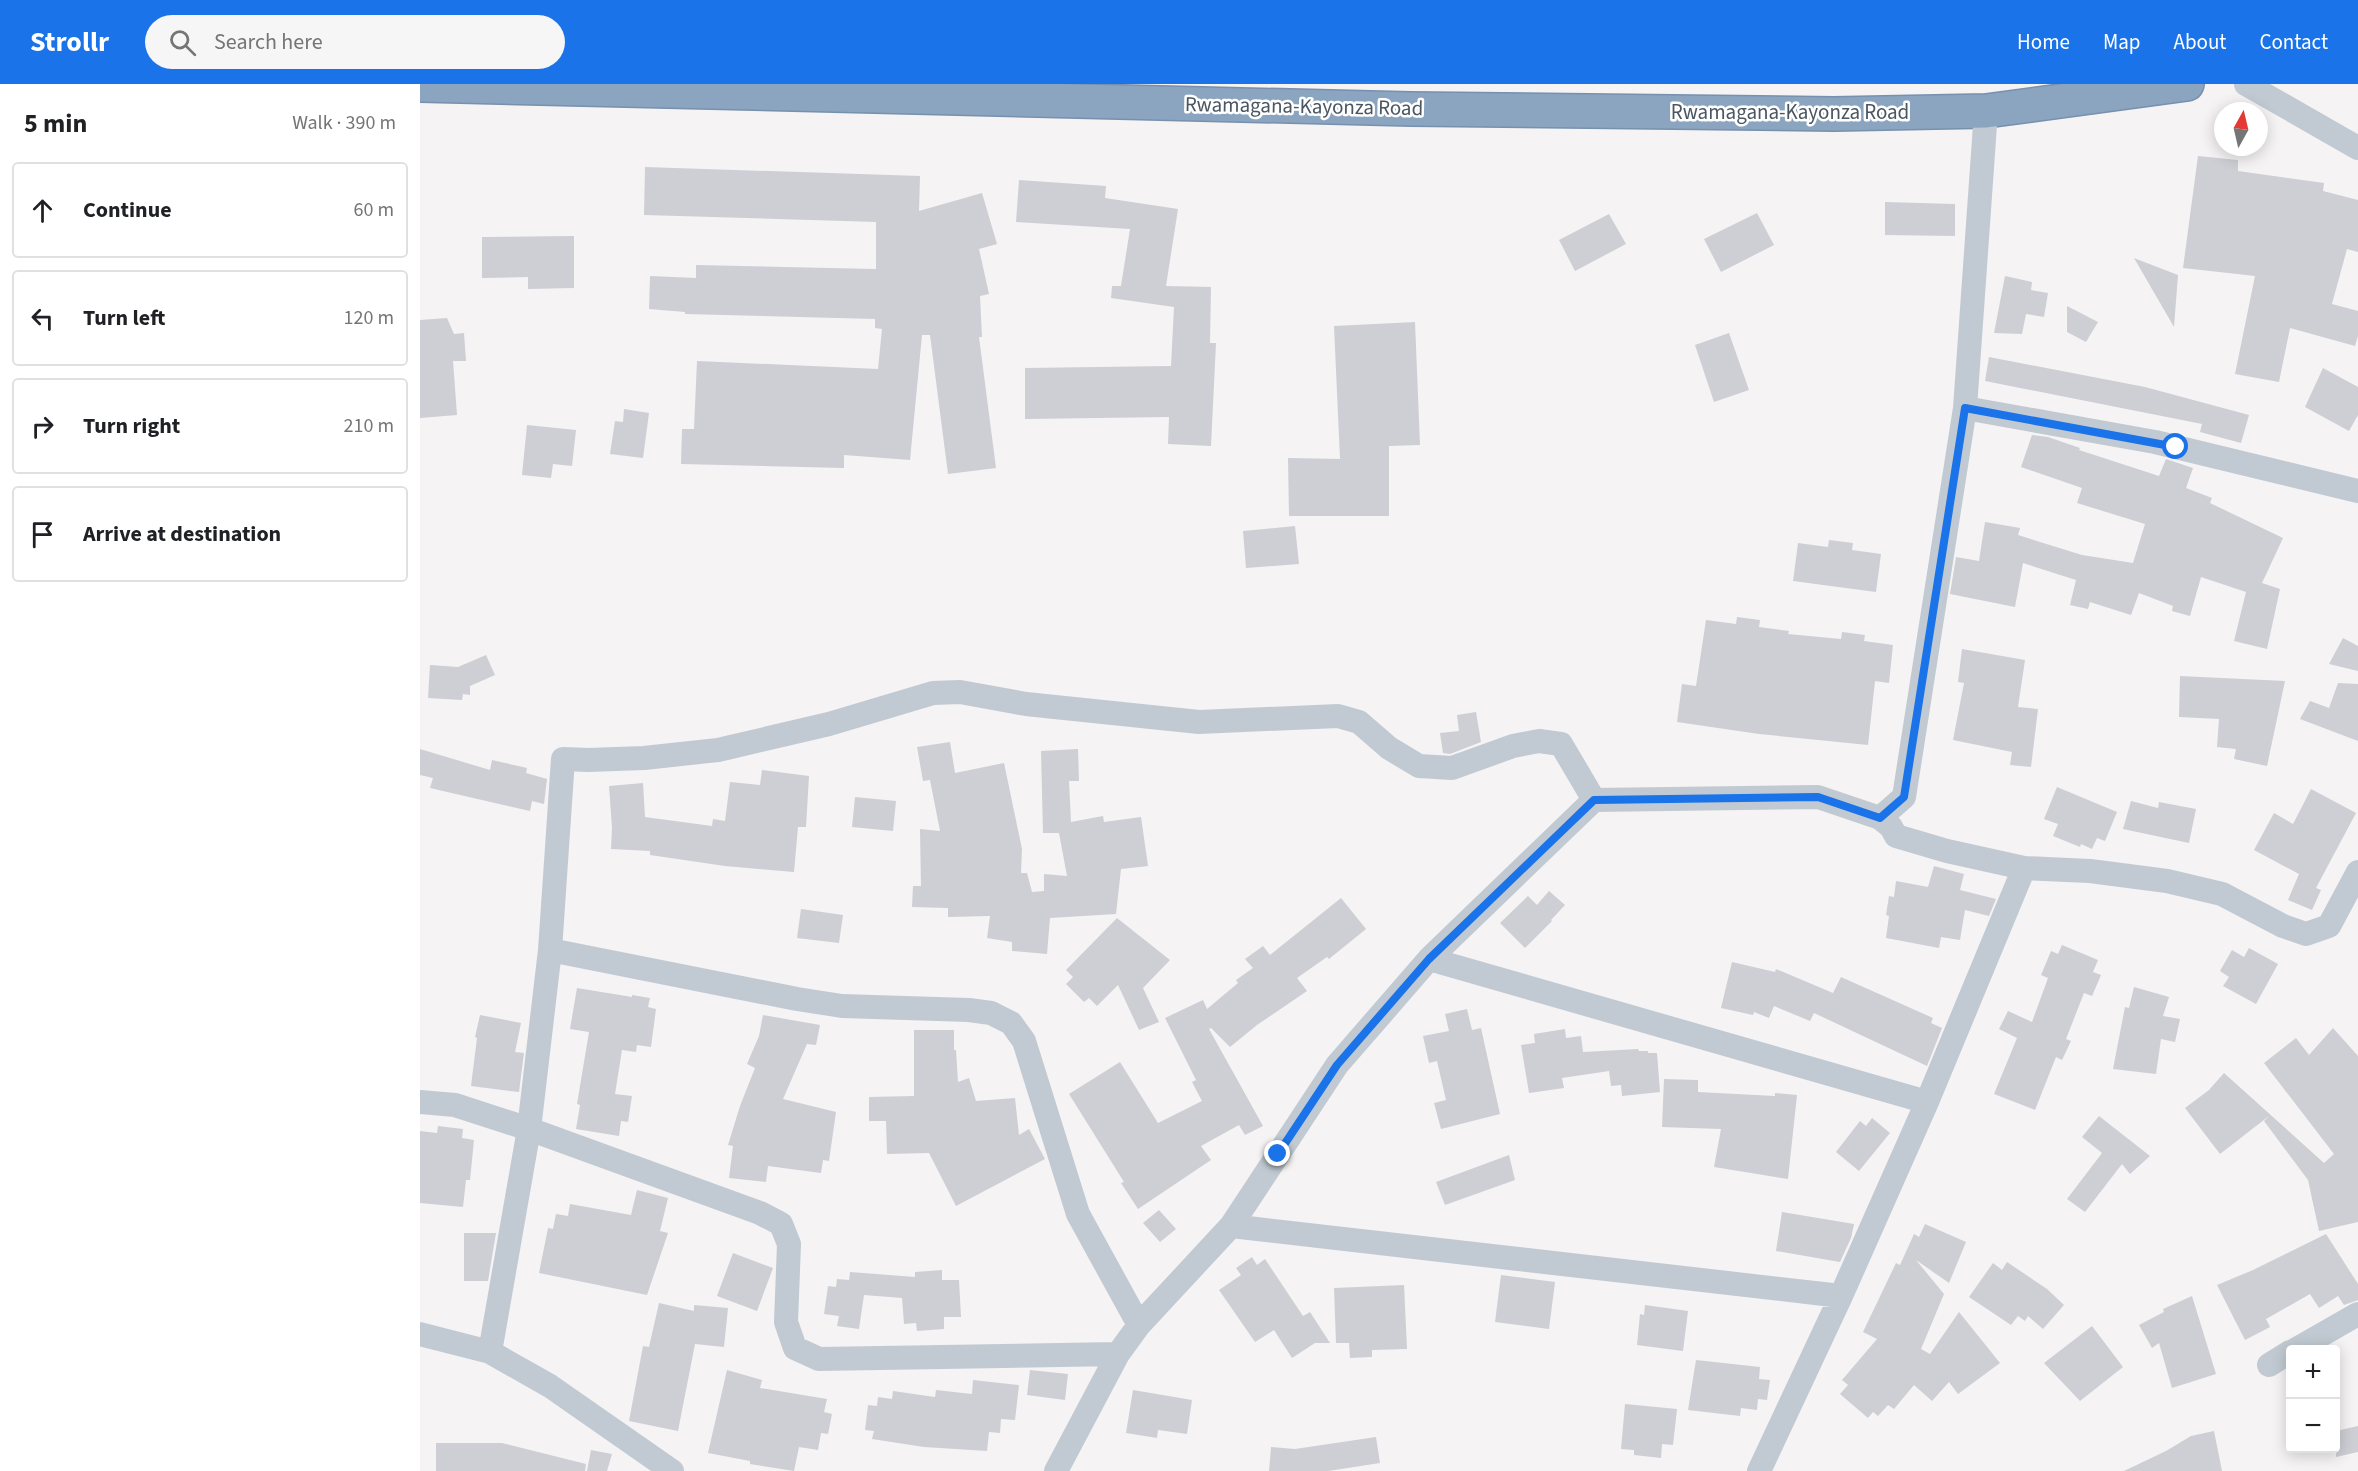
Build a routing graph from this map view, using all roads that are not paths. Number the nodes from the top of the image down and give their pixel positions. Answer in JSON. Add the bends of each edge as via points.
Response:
{"nodes":[{"id":1,"x":2187,"y":84,"type":"edge"},
{"id":2,"x":2246,"y":84,"type":"edge"},
{"id":3,"x":420,"y":85,"type":"edge"},
{"id":4,"x":1986,"y":111,"type":"junction"},
{"id":5,"x":2358,"y":148,"type":"edge"},
{"id":6,"x":1965,"y":408,"type":"junction"},
{"id":7,"x":2358,"y":491,"type":"edge"},
{"id":8,"x":1594,"y":800,"type":"junction"},
{"id":9,"x":1880,"y":818,"type":"junction"},
{"id":10,"x":2024,"y":868,"type":"junction"},
{"id":11,"x":2358,"y":872,"type":"edge"},
{"id":12,"x":550,"y":950,"type":"junction"},
{"id":13,"x":1429,"y":959,"type":"junction"},
{"id":14,"x":420,"y":1102,"type":"edge"},
{"id":15,"x":1927,"y":1102,"type":"junction"},
{"id":16,"x":529,"y":1129,"type":"junction"},
{"id":17,"x":1231,"y":1226,"type":"junction"},
{"id":18,"x":1841,"y":1296,"type":"junction"},
{"id":19,"x":2358,"y":1314,"type":"edge"},
{"id":20,"x":1139,"y":1326,"type":"junction"},
{"id":21,"x":420,"y":1334,"type":"edge"},
{"id":22,"x":2304,"y":1345,"type":"edge"},
{"id":23,"x":490,"y":1352,"type":"junction"},
{"id":24,"x":1118,"y":1354,"type":"junction"},
{"id":25,"x":2286,"y":1354,"type":"edge"},
{"id":26,"x":2269,"y":1365,"type":"dead end"},
{"id":27,"x":672,"y":1471,"type":"edge"},
{"id":28,"x":1056,"y":1471,"type":"edge"},
{"id":29,"x":1759,"y":1471,"type":"edge"}],
"edges":[{"from":1,"to":4,"type":"highway","name":"Rwamagana-Kayonza Road"},
{"from":2,"to":5,"type":"street"},
{"from":3,"to":4,"type":"highway","name":"Rwamagana-Kayonza Road","via":[[1411,109],[1834,114]]},
{"from":4,"to":6,"type":"street"},
{"from":6,"to":7,"type":"street","via":[[2155,442]]},
{"from":6,"to":9,"type":"street","via":[[1904,797]]},
{"from":8,"to":9,"type":"street","via":[[1818,797]]},
{"from":8,"to":12,"type":"street","via":[[1561,744],[1539,741],[1513,746],[1452,768],[1419,766],[1389,748],[1359,722],[1338,717],[1199,722],[1026,704],[960,692],[933,693],[829,724],[718,750],[644,758],[563,759]]},
{"from":8,"to":13,"type":"street"},
{"from":9,"to":10,"type":"street","via":[[1896,836]]},
{"from":10,"to":11,"type":"street","via":[[2167,881],[2222,894],[2306,934],[2329,926]]},
{"from":10,"to":15,"type":"street"},
{"from":12,"to":16,"type":"street"},
{"from":12,"to":20,"type":"street","via":[[808,1001],[842,1006],[969,1010],[991,1013],[1011,1023],[1024,1041],[1078,1214]]},
{"from":13,"to":15,"type":"street"},
{"from":13,"to":17,"type":"street","via":[[1337,1065]]},
{"from":14,"to":16,"type":"street","via":[[455,1105]]},
{"from":15,"to":18,"type":"street"},
{"from":16,"to":23,"type":"street"},
{"from":16,"to":24,"type":"street","via":[[781,1224],[789,1244],[786,1322],[795,1348],[819,1359]]},
{"from":17,"to":18,"type":"street"},
{"from":17,"to":20,"type":"street"},
{"from":18,"to":29,"type":"street"},
{"from":19,"to":22,"type":"street"},
{"from":20,"to":24,"type":"street"},
{"from":21,"to":23,"type":"street"},
{"from":23,"to":27,"type":"street","via":[[550,1386]]},
{"from":24,"to":28,"type":"street"},
{"from":25,"to":26,"type":"street"}]}
